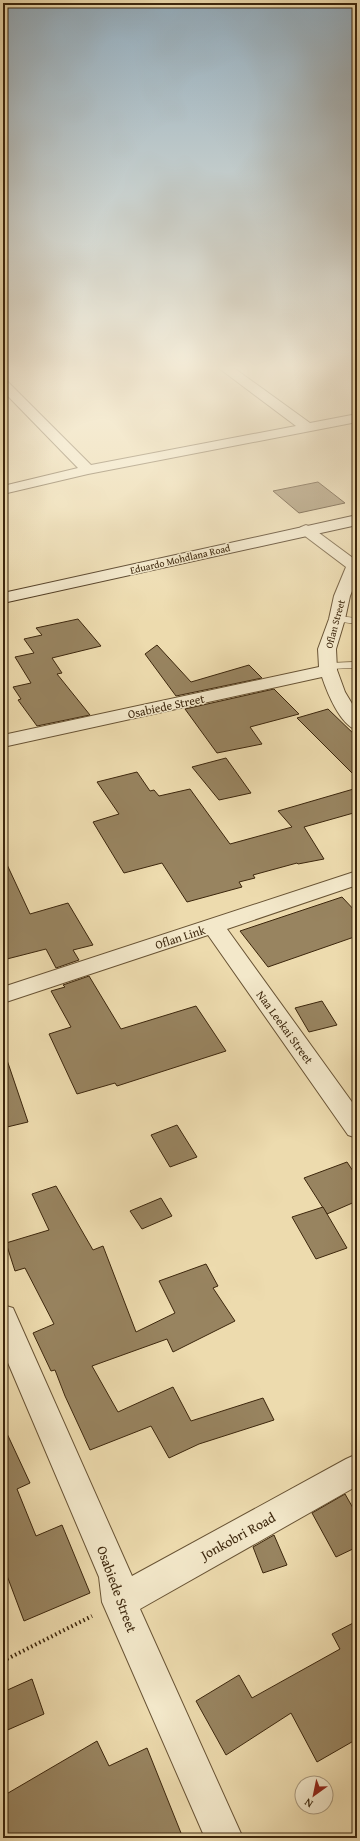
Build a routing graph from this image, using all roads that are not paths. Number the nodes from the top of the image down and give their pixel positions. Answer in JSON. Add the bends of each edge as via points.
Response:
{"nodes":[{"id":1,"x":70,"y":452,"type":"edge"},
{"id":2,"x":180,"y":452,"type":"edge"},
{"id":3,"x":88,"y":470,"type":"junction"},
{"id":4,"x":3,"y":490,"type":"edge"},
{"id":5,"x":357,"y":520,"type":"edge"},
{"id":6,"x":306,"y":530,"type":"junction"},
{"id":7,"x":355,"y":567,"type":"edge"},
{"id":8,"x":3,"y":598,"type":"edge"},
{"id":9,"x":337,"y":619,"type":"junction"},
{"id":10,"x":357,"y":621,"type":"edge"},
{"id":11,"x":357,"y":665,"type":"edge"},
{"id":12,"x":328,"y":668,"type":"junction"},
{"id":13,"x":357,"y":724,"type":"edge"},
{"id":14,"x":3,"y":742,"type":"edge"},
{"id":15,"x":357,"y":878,"type":"edge"},
{"id":16,"x":213,"y":926,"type":"junction"},
{"id":17,"x":3,"y":995,"type":"edge"},
{"id":18,"x":357,"y":1128,"type":"edge"},
{"id":19,"x":3,"y":1317,"type":"edge"},
{"id":20,"x":357,"y":1469,"type":"edge"},
{"id":21,"x":119,"y":1602,"type":"junction"},
{"id":22,"x":224,"y":1838,"type":"edge"}],
"edges":[{"from":1,"to":3,"type":"street"},
{"from":2,"to":3,"type":"street"},
{"from":3,"to":4,"type":"street"},
{"from":5,"to":6,"type":"street","name":"Eduardo Mohdlana Road"},
{"from":6,"to":7,"type":"street"},
{"from":6,"to":8,"type":"street","name":"Eduardo Mohdlana Road"},
{"from":7,"to":9,"type":"street","name":"Oflan Street","via":[[342,596]]},
{"from":9,"to":10,"type":"lane"},
{"from":9,"to":12,"type":"street","name":"Oflan Street","via":[[327,649]]},
{"from":11,"to":12,"type":"lane"},
{"from":12,"to":13,"type":"street","name":"Oflan Street","via":[[336,692]]},
{"from":12,"to":14,"type":"street","name":"Osabiede Street"},
{"from":15,"to":16,"type":"street","name":"Oflan Link"},
{"from":16,"to":17,"type":"street","name":"Oflan Link"},
{"from":16,"to":18,"type":"street","name":"Naa Leekai Street"},
{"from":19,"to":21,"type":"street","name":"Osabiede Street","via":[[116,1577]]},
{"from":20,"to":21,"type":"street","name":"Jonkobri Road"},
{"from":21,"to":22,"type":"street","name":"Osabiede Street"}]}
